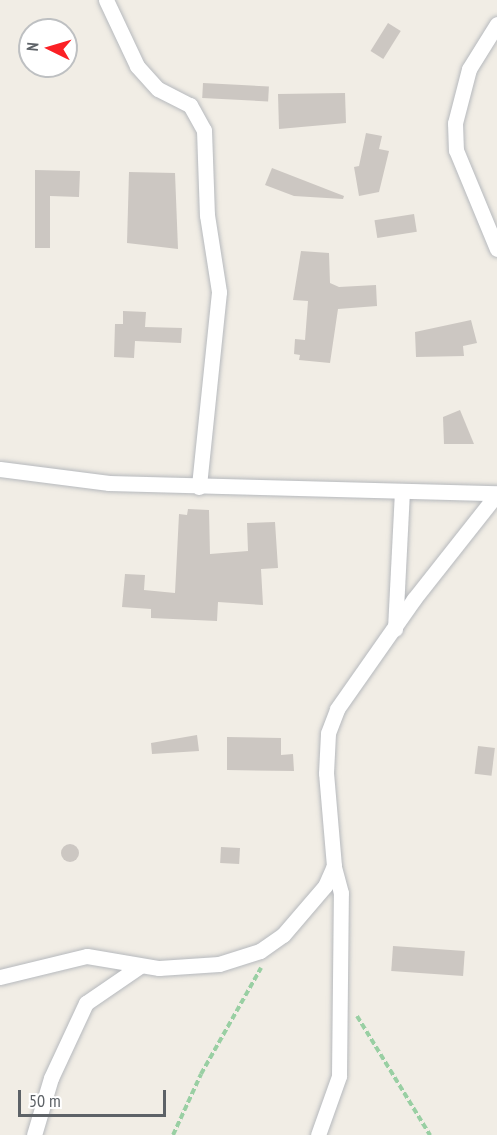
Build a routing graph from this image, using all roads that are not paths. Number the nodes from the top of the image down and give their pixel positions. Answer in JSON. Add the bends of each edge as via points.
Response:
{"nodes":[{"id":1,"x":106,"y":0,"type":"edge"},
{"id":2,"x":497,"y":24,"type":"edge"},
{"id":3,"x":497,"y":249,"type":"edge"},
{"id":4,"x":0,"y":469,"type":"edge"},
{"id":5,"x":199,"y":487,"type":"junction"},
{"id":6,"x":402,"y":491,"type":"junction"},
{"id":7,"x":497,"y":494,"type":"edge"},
{"id":8,"x":395,"y":632,"type":"junction"},
{"id":9,"x":334,"y":866,"type":"junction"},
{"id":10,"x":140,"y":966,"type":"junction"},
{"id":11,"x":0,"y":977,"type":"edge"},
{"id":12,"x":34,"y":1135,"type":"edge"},
{"id":13,"x":318,"y":1135,"type":"edge"}],
"edges":[{"from":1,"to":5,"type":"street","via":[[137,66],[158,88],[190,105],[204,130],[207,215],[219,292]]},
{"from":2,"to":3,"type":"street","via":[[469,69],[455,123],[456,150]]},
{"from":4,"to":5,"type":"street","via":[[110,483]]},
{"from":5,"to":6,"type":"street"},
{"from":6,"to":7,"type":"street"},
{"from":6,"to":8,"type":"street"},
{"from":7,"to":8,"type":"street","via":[[414,599]]},
{"from":8,"to":9,"type":"street","via":[[337,709],[328,733],[326,773]]},
{"from":9,"to":10,"type":"street","via":[[306,912],[260,951],[219,964]]},
{"from":9,"to":13,"type":"street","via":[[341,893],[339,1076]]},
{"from":10,"to":11,"type":"street","via":[[87,956]]},
{"from":10,"to":12,"type":"street","via":[[86,1003],[51,1078]]}]}
